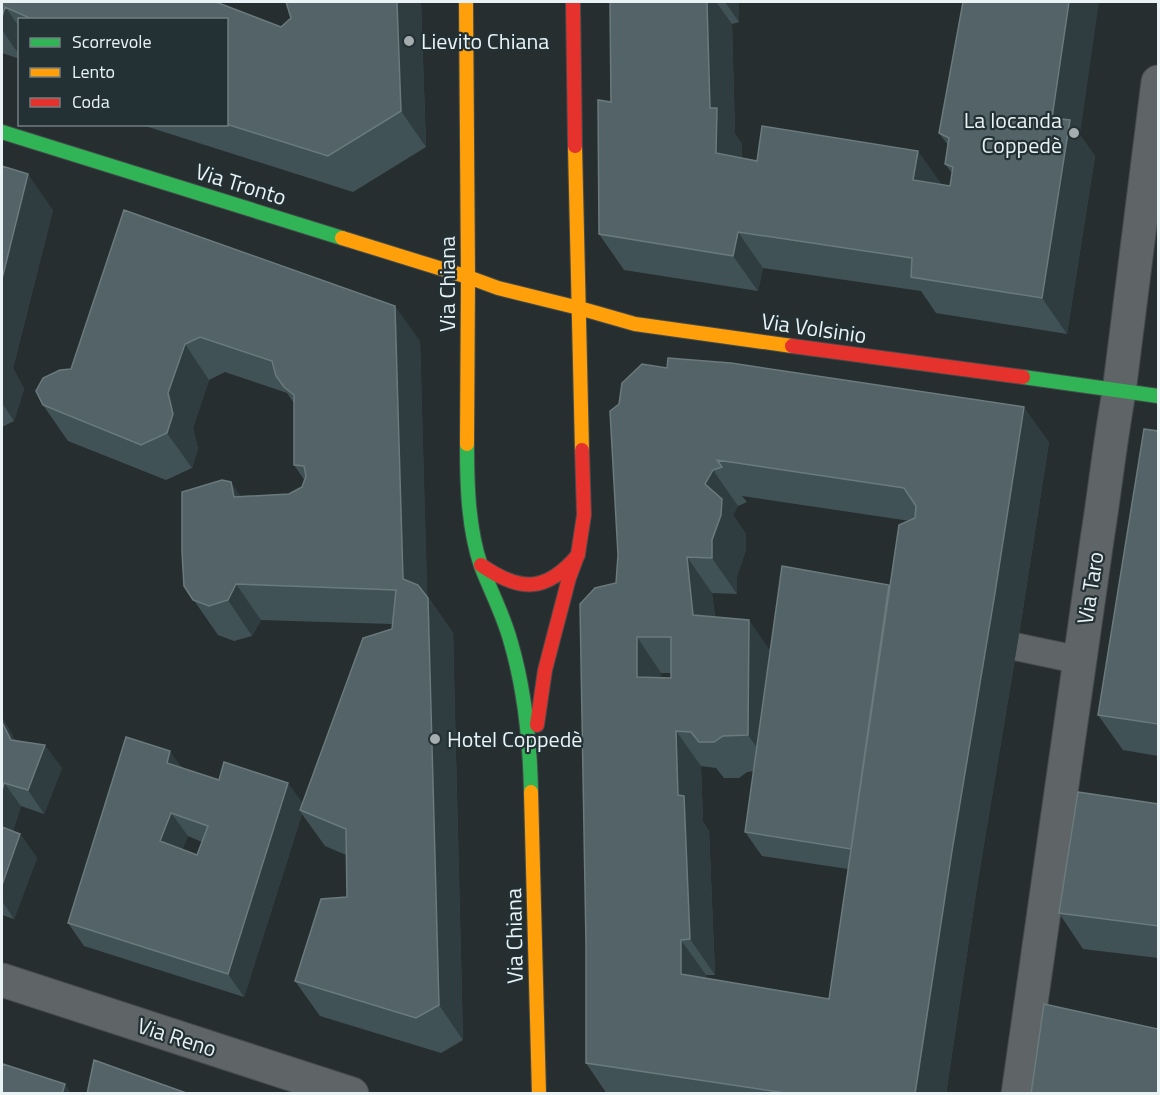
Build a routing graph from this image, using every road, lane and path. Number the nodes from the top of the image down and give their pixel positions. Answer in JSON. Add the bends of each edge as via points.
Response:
{"nodes":[{"id":1,"x":466,"y":2,"type":"edge"},
{"id":2,"x":573,"y":2,"type":"edge"},
{"id":3,"x":1158,"y":82,"type":"edge"},
{"id":4,"x":2,"y":132,"type":"edge"},
{"id":5,"x":468,"y":277,"type":"junction"},
{"id":6,"x":579,"y":308,"type":"junction"},
{"id":7,"x":1119,"y":392,"type":"junction"},
{"id":8,"x":1158,"y":396,"type":"edge"},
{"id":9,"x":578,"y":554,"type":"junction"},
{"id":10,"x":481,"y":565,"type":"junction"},
{"id":11,"x":1017,"y":647,"type":"dead end"},
{"id":12,"x":1079,"y":660,"type":"junction"},
{"id":13,"x":531,"y":777,"type":"junction"},
{"id":14,"x":2,"y":980,"type":"edge"},
{"id":15,"x":352,"y":1094,"type":"edge"},
{"id":16,"x":539,"y":1094,"type":"edge"},
{"id":17,"x":1018,"y":1094,"type":"edge"}],
"edges":[{"from":1,"to":5,"type":"street","name":"Via Chiana"},
{"from":2,"to":6,"type":"street","name":"Via Chiana"},
{"from":3,"to":7,"type":"street","name":"Via Taro"},
{"from":4,"to":5,"type":"street","name":"Via Tronto"},
{"from":5,"to":6,"type":"street","name":"Via Volsinio"},
{"from":5,"to":10,"type":"street","name":"Via Chiana","via":[[468,491]]},
{"from":6,"to":7,"type":"street","name":"Via Volsinio","via":[[635,324]]},
{"from":6,"to":9,"type":"street","name":"Via Chiana","via":[[585,490]]},
{"from":7,"to":8,"type":"street","name":"Via Volsinio"},
{"from":7,"to":12,"type":"street","name":"Via Taro"},
{"from":9,"to":10,"type":"street","via":[[560,574],[528,585],[511,583]]},
{"from":9,"to":13,"type":"street","name":"Via Chiana","via":[[545,670]]},
{"from":10,"to":13,"type":"street","name":"Via Chiana","via":[[505,621],[520,677]]},
{"from":11,"to":12,"type":"lane"},
{"from":12,"to":17,"type":"street","name":"Via Taro"},
{"from":13,"to":16,"type":"street","name":"Via Chiana"},
{"from":14,"to":15,"type":"street","name":"Via Reno"}]}
